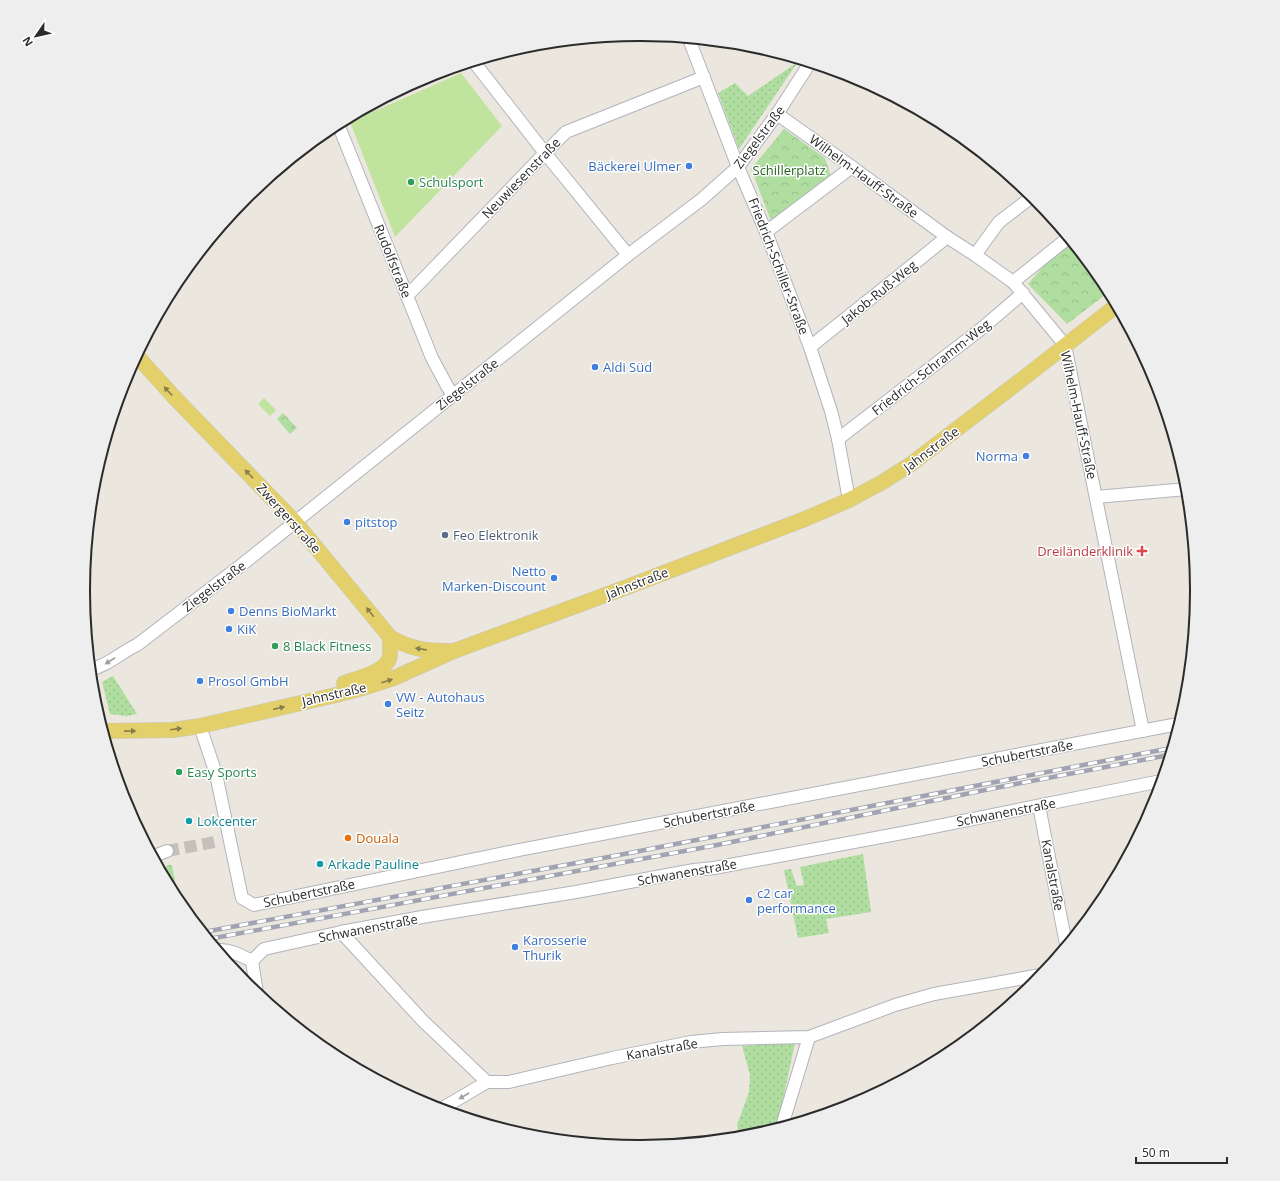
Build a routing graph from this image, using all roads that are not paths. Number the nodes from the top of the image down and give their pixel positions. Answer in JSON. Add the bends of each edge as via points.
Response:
{"nodes":[{"id":1,"x":690,"y":44,"type":"edge"},
{"id":2,"x":477,"y":66,"type":"edge"},
{"id":3,"x":808,"y":67,"type":"edge"},
{"id":4,"x":704,"y":77,"type":"junction"},
{"id":5,"x":778,"y":114,"type":"junction"},
{"id":6,"x":341,"y":130,"type":"edge"},
{"id":7,"x":545,"y":153,"type":"junction"},
{"id":8,"x":738,"y":167,"type":"junction"},
{"id":9,"x":852,"y":167,"type":"junction"},
{"id":10,"x":1027,"y":200,"type":"edge"},
{"id":11,"x":766,"y":232,"type":"junction"},
{"id":12,"x":946,"y":236,"type":"junction"},
{"id":13,"x":1064,"y":241,"type":"edge"},
{"id":14,"x":628,"y":255,"type":"junction"},
{"id":15,"x":975,"y":255,"type":"junction"},
{"id":16,"x":1013,"y":282,"type":"junction"},
{"id":17,"x":1023,"y":293,"type":"junction"},
{"id":18,"x":407,"y":296,"type":"junction"},
{"id":19,"x":1112,"y":309,"type":"edge"},
{"id":20,"x":1065,"y":345,"type":"junction"},
{"id":21,"x":810,"y":347,"type":"junction"},
{"id":22,"x":141,"y":360,"type":"edge"},
{"id":23,"x":453,"y":395,"type":"junction"},
{"id":24,"x":838,"y":439,"type":"junction"},
{"id":25,"x":1180,"y":491,"type":"edge"},
{"id":26,"x":1096,"y":497,"type":"junction"},
{"id":27,"x":849,"y":500,"type":"junction"},
{"id":28,"x":295,"y":522,"type":"junction"},
{"id":29,"x":390,"y":637,"type":"junction"},
{"id":30,"x":454,"y":651,"type":"junction"},
{"id":31,"x":96,"y":668,"type":"edge"},
{"id":32,"x":312,"y":700,"type":"junction"},
{"id":33,"x":1173,"y":725,"type":"edge"},
{"id":34,"x":200,"y":726,"type":"junction"},
{"id":35,"x":109,"y":731,"type":"edge"},
{"id":36,"x":1143,"y":731,"type":"junction"},
{"id":37,"x":1155,"y":782,"type":"edge"},
{"id":38,"x":1039,"y":806,"type":"junction"},
{"id":39,"x":167,"y":851,"type":"tunnel mouth"},
{"id":40,"x":158,"y":854,"type":"edge"},
{"id":41,"x":341,"y":932,"type":"junction"},
{"id":42,"x":1065,"y":938,"type":"edge"},
{"id":43,"x":225,"y":950,"type":"edge"},
{"id":44,"x":252,"y":961,"type":"junction"},
{"id":45,"x":1025,"y":982,"type":"edge"},
{"id":46,"x":255,"y":983,"type":"edge"},
{"id":47,"x":809,"y":1037,"type":"junction"},
{"id":48,"x":487,"y":1082,"type":"junction"},
{"id":49,"x":448,"y":1105,"type":"edge"},
{"id":50,"x":784,"y":1121,"type":"edge"}],
"edges":[{"from":1,"to":4,"type":"street","name":"Friedrich-Schiller-Straße"},
{"from":2,"to":7,"type":"street"},
{"from":3,"to":5,"type":"street","name":"Ziegelstraße"},
{"from":4,"to":7,"type":"street","name":"Neuwiesenstraße","via":[[566,132]]},
{"from":4,"to":8,"type":"street","name":"Friedrich-Schiller-Straße"},
{"from":5,"to":8,"type":"street","name":"Ziegelstraße"},
{"from":5,"to":9,"type":"street","name":"Wilhelm-Hauff-Straße"},
{"from":6,"to":18,"type":"street","name":"Rudolfstraße"},
{"from":7,"to":14,"type":"street"},
{"from":7,"to":18,"type":"street","name":"Neuwiesenstraße"},
{"from":8,"to":11,"type":"street","name":"Friedrich-Schiller-Straße"},
{"from":8,"to":14,"type":"street","name":"Ziegelstraße","via":[[702,199]]},
{"from":9,"to":11,"type":"street"},
{"from":9,"to":12,"type":"street","name":"Wilhelm-Hauff-Straße"},
{"from":10,"to":15,"type":"street","via":[[999,222]]},
{"from":11,"to":21,"type":"street","name":"Friedrich-Schiller-Straße"},
{"from":12,"to":15,"type":"street","name":"Wilhelm-Hauff-Straße"},
{"from":12,"to":21,"type":"street","name":"Jakob-Ruß-Weg"},
{"from":13,"to":16,"type":"street"},
{"from":14,"to":23,"type":"street","name":"Ziegelstraße"},
{"from":15,"to":16,"type":"street","name":"Wilhelm-Hauff-Straße"},
{"from":16,"to":17,"type":"street","name":"Wilhelm-Hauff-Straße"},
{"from":17,"to":20,"type":"street","name":"Wilhelm-Hauff-Straße"},
{"from":17,"to":24,"type":"street","name":"Friedrich-Schramm-Weg","via":[[981,329]]},
{"from":18,"to":23,"type":"street","name":"Rudolfstraße","via":[[432,358]]},
{"from":19,"to":20,"type":"main road","name":"Jahnstraße"},
{"from":20,"to":26,"type":"street","name":"Wilhelm-Hauff-Straße"},
{"from":20,"to":27,"type":"main road","name":"Jahnstraße","via":[[911,464]]},
{"from":21,"to":24,"type":"street","name":"Friedrich-Schiller-Straße"},
{"from":28,"to":22,"type":"main road","name":"Zwergerstraße","one_way":true},
{"from":23,"to":28,"type":"street","name":"Ziegelstraße"},
{"from":24,"to":27,"type":"street","name":"Friedrich-Schiller-Straße"},
{"from":25,"to":26,"type":"street"},
{"from":26,"to":36,"type":"street","name":"Wilhelm-Hauff-Straße"},
{"from":27,"to":30,"type":"main road","name":"Jahnstraße","via":[[805,519]]},
{"from":29,"to":28,"type":"main road","name":"Zwergerstraße","one_way":true},
{"from":28,"to":31,"type":"street","name":"Ziegelstraße","one_way":true,"via":[[137,645]]},
{"from":30,"to":29,"type":"main road","name":"Zwergerstraße","one_way":true,"via":[[414,648]]},
{"from":29,"to":32,"type":"main road","via":[[389,659],[381,669],[333,687]]},
{"from":32,"to":30,"type":"main road","name":"Jahnstraße","one_way":true,"via":[[394,678]]},
{"from":34,"to":32,"type":"main road","name":"Jahnstraße","one_way":true},
{"from":33,"to":36,"type":"street","name":"Schubertstraße"},
{"from":35,"to":34,"type":"main road","name":"Jahnstraße","one_way":true,"via":[[173,730]]},
{"from":34,"to":36,"type":"street","name":"Schubertstraße","via":[[216,774],[225,840],[242,898],[254,905],[519,850]]},
{"from":37,"to":38,"type":"street","name":"Schwanenstraße"},
{"from":38,"to":41,"type":"street","name":"Schwanenstraße","via":[[714,868]]},
{"from":38,"to":42,"type":"street","name":"Kanalstraße"},
{"from":39,"to":40,"type":"street"},
{"from":41,"to":44,"type":"street","name":"Schwanenstraße","via":[[264,949]]},
{"from":41,"to":48,"type":"street","via":[[423,1021]]},
{"from":43,"to":44,"type":"street"},
{"from":44,"to":46,"type":"street"},
{"from":45,"to":47,"type":"street","name":"Kanalstraße","via":[[934,994],[910,1000]]},
{"from":47,"to":48,"type":"street","name":"Kanalstraße","via":[[691,1042],[508,1082]]},
{"from":47,"to":50,"type":"street"},
{"from":48,"to":49,"type":"street","one_way":true}]}
